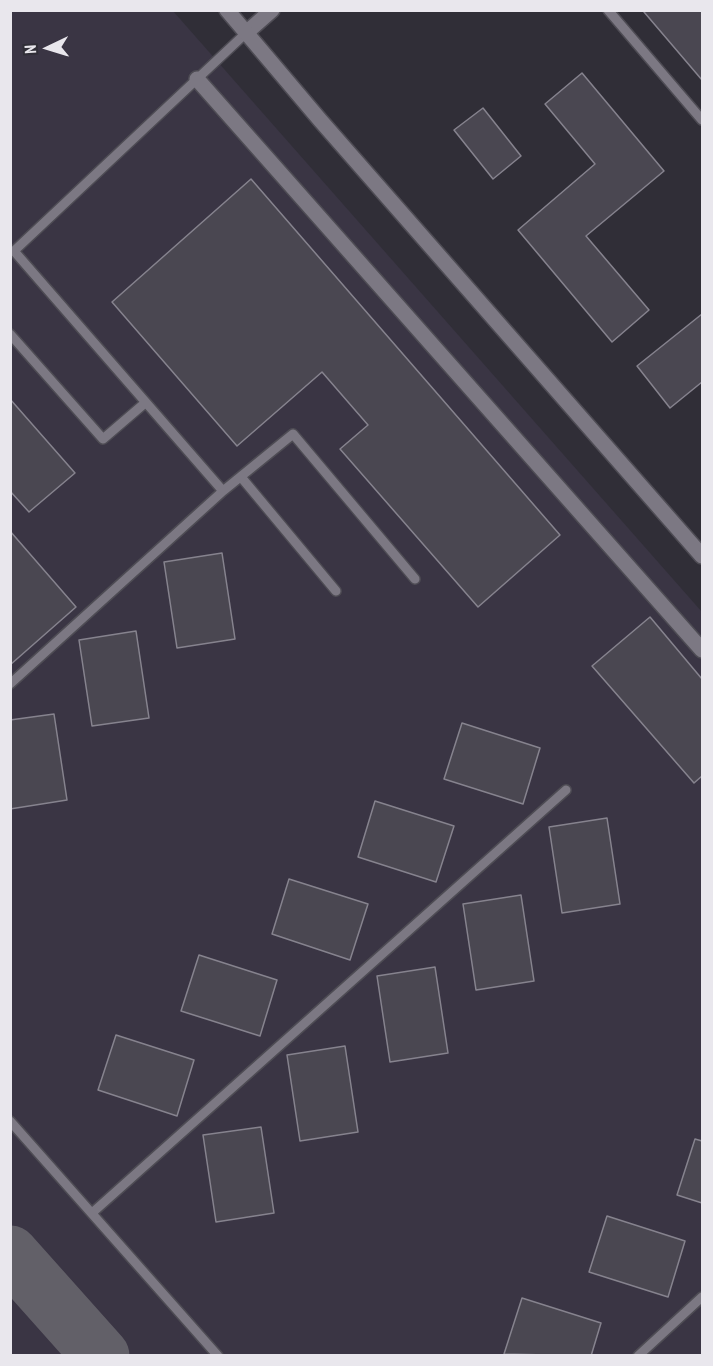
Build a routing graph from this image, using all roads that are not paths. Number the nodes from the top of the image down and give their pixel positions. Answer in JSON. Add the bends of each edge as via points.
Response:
{"nodes":[{"id":1,"x":227,"y":10,"type":"edge"},
{"id":2,"x":272,"y":10,"type":"edge"},
{"id":3,"x":608,"y":10,"type":"edge"},
{"id":4,"x":246,"y":33,"type":"junction"},
{"id":5,"x":197,"y":80,"type":"junction"},
{"id":6,"x":702,"y":120,"type":"edge"},
{"id":7,"x":12,"y":253,"type":"edge"},
{"id":8,"x":10,"y":334,"type":"edge"},
{"id":9,"x":145,"y":403,"type":"junction"},
{"id":10,"x":241,"y":477,"type":"junction"},
{"id":11,"x":223,"y":492,"type":"junction"},
{"id":12,"x":702,"y":556,"type":"edge"},
{"id":13,"x":415,"y":579,"type":"dead end"},
{"id":14,"x":336,"y":591,"type":"dead end"},
{"id":15,"x":702,"y":650,"type":"edge"},
{"id":16,"x":10,"y":684,"type":"edge"},
{"id":17,"x":566,"y":790,"type":"dead end"},
{"id":18,"x":10,"y":1121,"type":"edge"},
{"id":19,"x":92,"y":1213,"type":"junction"},
{"id":20,"x":702,"y":1297,"type":"edge"},
{"id":21,"x":218,"y":1356,"type":"edge"},
{"id":22,"x":638,"y":1356,"type":"edge"}],
"edges":[{"from":1,"to":4,"type":"street"},
{"from":2,"to":4,"type":"street"},
{"from":3,"to":6,"type":"lane"},
{"from":4,"to":5,"type":"lane"},
{"from":4,"to":12,"type":"street"},
{"from":5,"to":7,"type":"lane"},
{"from":5,"to":15,"type":"street"},
{"from":7,"to":9,"type":"lane"},
{"from":8,"to":9,"type":"lane","via":[[103,439]]},
{"from":9,"to":11,"type":"lane"},
{"from":10,"to":11,"type":"lane"},
{"from":10,"to":13,"type":"lane","via":[[293,434]]},
{"from":10,"to":14,"type":"lane"},
{"from":11,"to":16,"type":"lane"},
{"from":17,"to":19,"type":"lane"},
{"from":18,"to":19,"type":"lane"},
{"from":19,"to":21,"type":"lane"},
{"from":20,"to":22,"type":"lane"}]}
